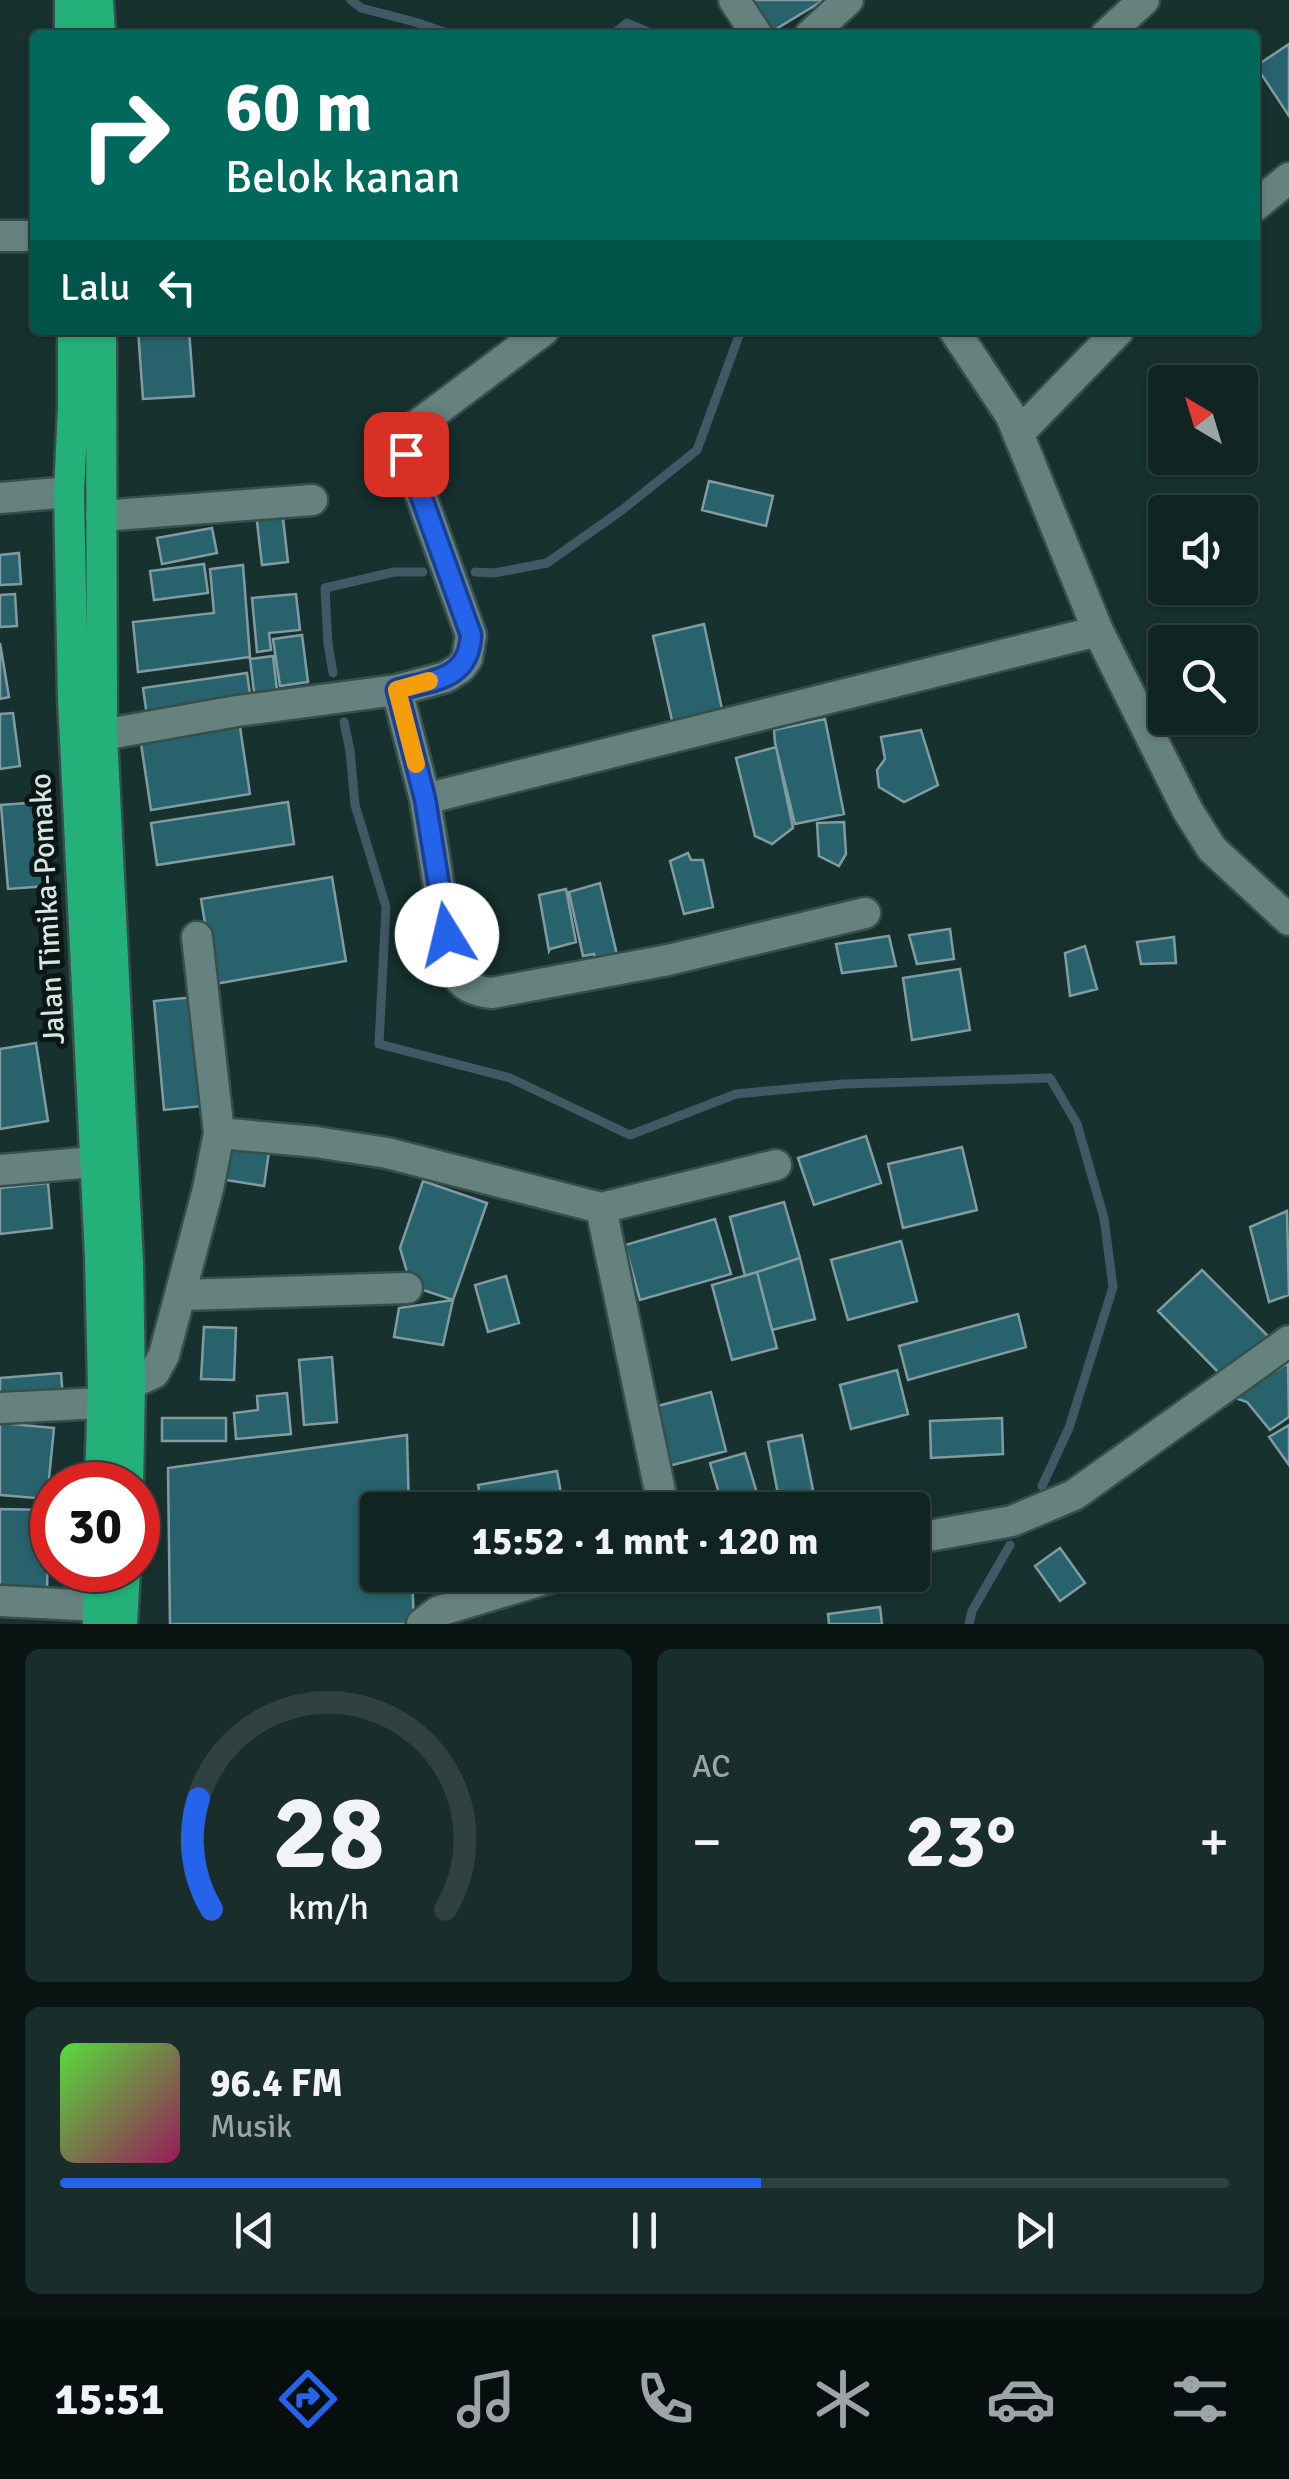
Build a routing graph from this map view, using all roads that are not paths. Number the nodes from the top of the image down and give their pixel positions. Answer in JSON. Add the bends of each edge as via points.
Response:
{"nodes":[{"id":1,"x":70,"y":0,"type":"edge"},
{"id":2,"x":98,"y":0,"type":"edge"},
{"id":3,"x":734,"y":0,"type":"edge"},
{"id":4,"x":848,"y":0,"type":"edge"},
{"id":5,"x":1144,"y":0,"type":"edge"},
{"id":6,"x":70,"y":30,"type":"edge"},
{"id":7,"x":100,"y":30,"type":"edge"},
{"id":8,"x":754,"y":30,"type":"edge"},
{"id":9,"x":815,"y":30,"type":"edge"},
{"id":10,"x":1111,"y":30,"type":"edge"},
{"id":11,"x":1289,"y":178,"type":"edge"},
{"id":12,"x":1260,"y":202,"type":"edge"},
{"id":13,"x":0,"y":236,"type":"edge"},
{"id":14,"x":30,"y":236,"type":"edge"},
{"id":15,"x":73,"y":335,"type":"edge"},
{"id":16,"x":101,"y":335,"type":"edge"},
{"id":17,"x":537,"y":335,"type":"edge"},
{"id":18,"x":957,"y":335,"type":"edge"},
{"id":19,"x":1114,"y":335,"type":"edge"},
{"id":20,"x":1018,"y":434,"type":"junction"},
{"id":21,"x":68,"y":492,"type":"junction"},
{"id":22,"x":0,"y":498,"type":"edge"},
{"id":23,"x":312,"y":500,"type":"dead end"},
{"id":24,"x":101,"y":516,"type":"junction"},
{"id":25,"x":1098,"y":631,"type":"junction"},
{"id":26,"x":397,"y":690,"type":"junction"},
{"id":27,"x":102,"y":735,"type":"junction"},
{"id":28,"x":425,"y":799,"type":"junction"},
{"id":29,"x":864,"y":913,"type":"dead end"},
{"id":30,"x":1289,"y":920,"type":"edge"},
{"id":31,"x":197,"y":937,"type":"dead end"},
{"id":32,"x":219,"y":1134,"type":"junction"},
{"id":33,"x":94,"y":1162,"type":"junction"},
{"id":34,"x":776,"y":1164,"type":"dead end"},
{"id":35,"x":0,"y":1170,"type":"edge"},
{"id":36,"x":601,"y":1208,"type":"junction"},
{"id":37,"x":408,"y":1288,"type":"dead end"},
{"id":38,"x":182,"y":1296,"type":"junction"},
{"id":39,"x":1289,"y":1341,"type":"edge"},
{"id":40,"x":130,"y":1384,"type":"junction"},
{"id":41,"x":102,"y":1403,"type":"junction"},
{"id":42,"x":0,"y":1408,"type":"edge"},
{"id":43,"x":101,"y":1462,"type":"edge"},
{"id":44,"x":128,"y":1462,"type":"edge"},
{"id":45,"x":660,"y":1492,"type":"edge"},
{"id":46,"x":930,"y":1536,"type":"edge"},
{"id":47,"x":102,"y":1592,"type":"edge"},
{"id":48,"x":116,"y":1592,"type":"edge"},
{"id":49,"x":501,"y":1592,"type":"edge"},
{"id":50,"x":0,"y":1600,"type":"edge"},
{"id":51,"x":106,"y":1618,"type":"edge"},
{"id":52,"x":422,"y":1624,"type":"edge"}],
"edges":[{"from":1,"to":6,"type":"highway"},
{"from":2,"to":7,"type":"highway"},
{"from":3,"to":8,"type":"street"},
{"from":4,"to":9,"type":"street"},
{"from":5,"to":10,"type":"street"},
{"from":11,"to":12,"type":"street"},
{"from":13,"to":14,"type":"street"},
{"from":15,"to":21,"type":"highway","name":"Jalan Timika-Pomako"},
{"from":16,"to":24,"type":"highway","name":"Jalan Timika-Pomako"},
{"from":17,"to":26,"type":"street","via":[[412,430],[406,444],[471,635],[460,668]]},
{"from":18,"to":20,"type":"street"},
{"from":19,"to":20,"type":"street"},
{"from":20,"to":25,"type":"street"},
{"from":21,"to":22,"type":"street"},
{"from":21,"to":33,"type":"highway","name":"Jalan Timika-Pomako"},
{"from":23,"to":24,"type":"street"},
{"from":24,"to":27,"type":"highway","name":"Jalan Timika-Pomako"},
{"from":25,"to":28,"type":"street"},
{"from":25,"to":30,"type":"street","via":[[1199,830]]},
{"from":26,"to":27,"type":"street"},
{"from":26,"to":28,"type":"street"},
{"from":27,"to":40,"type":"highway","name":"Jalan Timika-Pomako"},
{"from":28,"to":29,"type":"street","via":[[452,969],[476,992],[668,960]]},
{"from":31,"to":32,"type":"street"},
{"from":32,"to":36,"type":"street","via":[[387,1154]]},
{"from":32,"to":38,"type":"street"},
{"from":33,"to":35,"type":"street"},
{"from":33,"to":41,"type":"highway","name":"Jalan Timika-Pomako"},
{"from":34,"to":36,"type":"street"},
{"from":36,"to":45,"type":"street"},
{"from":37,"to":38,"type":"street"},
{"from":38,"to":40,"type":"street","via":[[160,1366]]},
{"from":39,"to":46,"type":"street","via":[[1074,1495],[1012,1521]]},
{"from":40,"to":44,"type":"highway","name":"Jalan Timika-Pomako"},
{"from":41,"to":42,"type":"street"},
{"from":41,"to":43,"type":"highway","name":"Jalan Timika-Pomako"},
{"from":47,"to":51,"type":"highway"},
{"from":48,"to":51,"type":"highway"},
{"from":49,"to":52,"type":"street","via":[[439,1610]]},
{"from":50,"to":51,"type":"street"}]}
